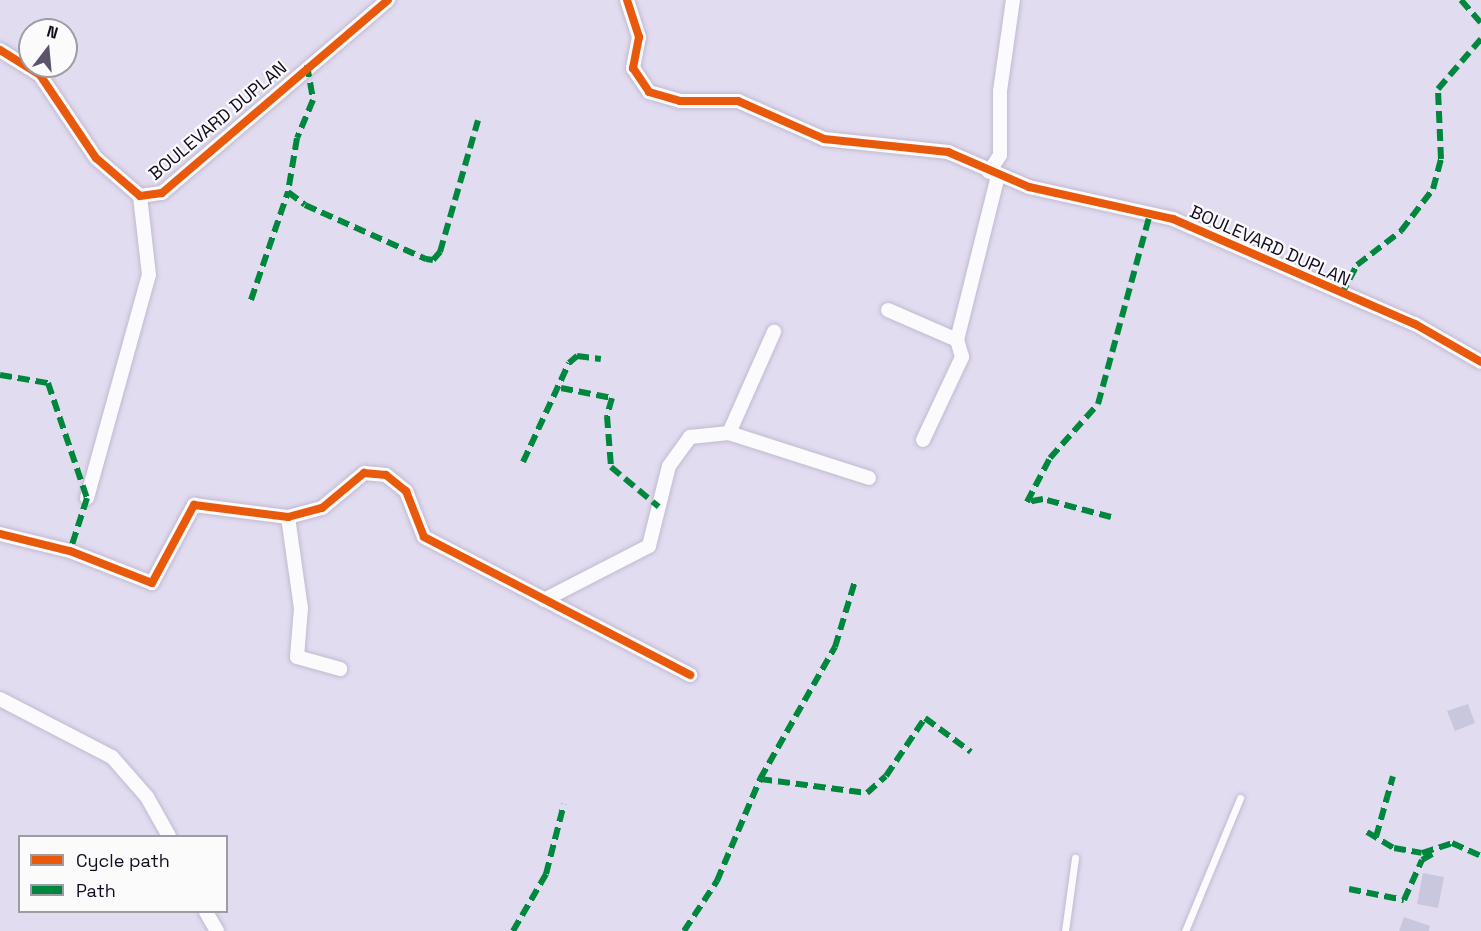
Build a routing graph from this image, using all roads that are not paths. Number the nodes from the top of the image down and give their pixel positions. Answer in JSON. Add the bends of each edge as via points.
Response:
{"nodes":[{"id":1,"x":388,"y":0,"type":"edge"},
{"id":2,"x":627,"y":0,"type":"edge"},
{"id":3,"x":1013,"y":0,"type":"edge"},
{"id":4,"x":0,"y":50,"type":"edge"},
{"id":5,"x":993,"y":173,"type":"junction"},
{"id":6,"x":140,"y":196,"type":"junction"},
{"id":7,"x":888,"y":310,"type":"dead end"},
{"id":8,"x":774,"y":333,"type":"dead end"},
{"id":9,"x":957,"y":340,"type":"junction"},
{"id":10,"x":1481,"y":362,"type":"edge"},
{"id":11,"x":729,"y":433,"type":"junction"},
{"id":12,"x":923,"y":440,"type":"dead end"},
{"id":13,"x":869,"y":478,"type":"dead end"},
{"id":14,"x":87,"y":498,"type":"dead end"},
{"id":15,"x":288,"y":517,"type":"junction"},
{"id":16,"x":0,"y":534,"type":"edge"},
{"id":17,"x":544,"y":600,"type":"junction"},
{"id":18,"x":340,"y":669,"type":"dead end"},
{"id":19,"x":690,"y":675,"type":"dead end"},
{"id":20,"x":0,"y":699,"type":"edge"},
{"id":21,"x":1240,"y":798,"type":"dead end"},
{"id":22,"x":168,"y":835,"type":"edge"},
{"id":23,"x":1075,"y":858,"type":"dead end"},
{"id":24,"x":207,"y":913,"type":"edge"},
{"id":25,"x":217,"y":931,"type":"edge"},
{"id":26,"x":1065,"y":931,"type":"edge"},
{"id":27,"x":1185,"y":931,"type":"edge"}],
"edges":[{"from":1,"to":6,"type":"street","name":"BOULEVARD DUPLAN","via":[[162,193]]},
{"from":2,"to":5,"type":"street","name":"BOULEVARD DUPLAN","via":[[639,38],[633,68],[649,92],[680,101],[738,101],[824,139],[948,152]]},
{"from":3,"to":5,"type":"street","via":[[1000,91],[1000,155]]},
{"from":4,"to":6,"type":"street","name":"BOULEVARD DUPLAN","via":[[40,75],[96,158]]},
{"from":5,"to":9,"type":"street"},
{"from":5,"to":10,"type":"street","name":"BOULEVARD DUPLAN","via":[[1173,219],[1415,324]]},
{"from":6,"to":14,"type":"street","via":[[149,275]]},
{"from":7,"to":9,"type":"street"},
{"from":8,"to":11,"type":"street"},
{"from":9,"to":12,"type":"street","via":[[962,351],[959,366]]},
{"from":11,"to":13,"type":"street"},
{"from":11,"to":17,"type":"street","via":[[690,437],[669,466],[649,546]]},
{"from":15,"to":16,"type":"street","via":[[194,506],[152,583],[70,551]]},
{"from":15,"to":17,"type":"street","via":[[332,503],[364,473],[386,475],[406,491],[424,537]]},
{"from":15,"to":18,"type":"street","via":[[301,608],[297,657]]},
{"from":17,"to":19,"type":"street"},
{"from":20,"to":22,"type":"street","via":[[112,757],[147,797]]},
{"from":21,"to":27,"type":"lane"},
{"from":23,"to":26,"type":"lane"},
{"from":24,"to":25,"type":"street"}]}
